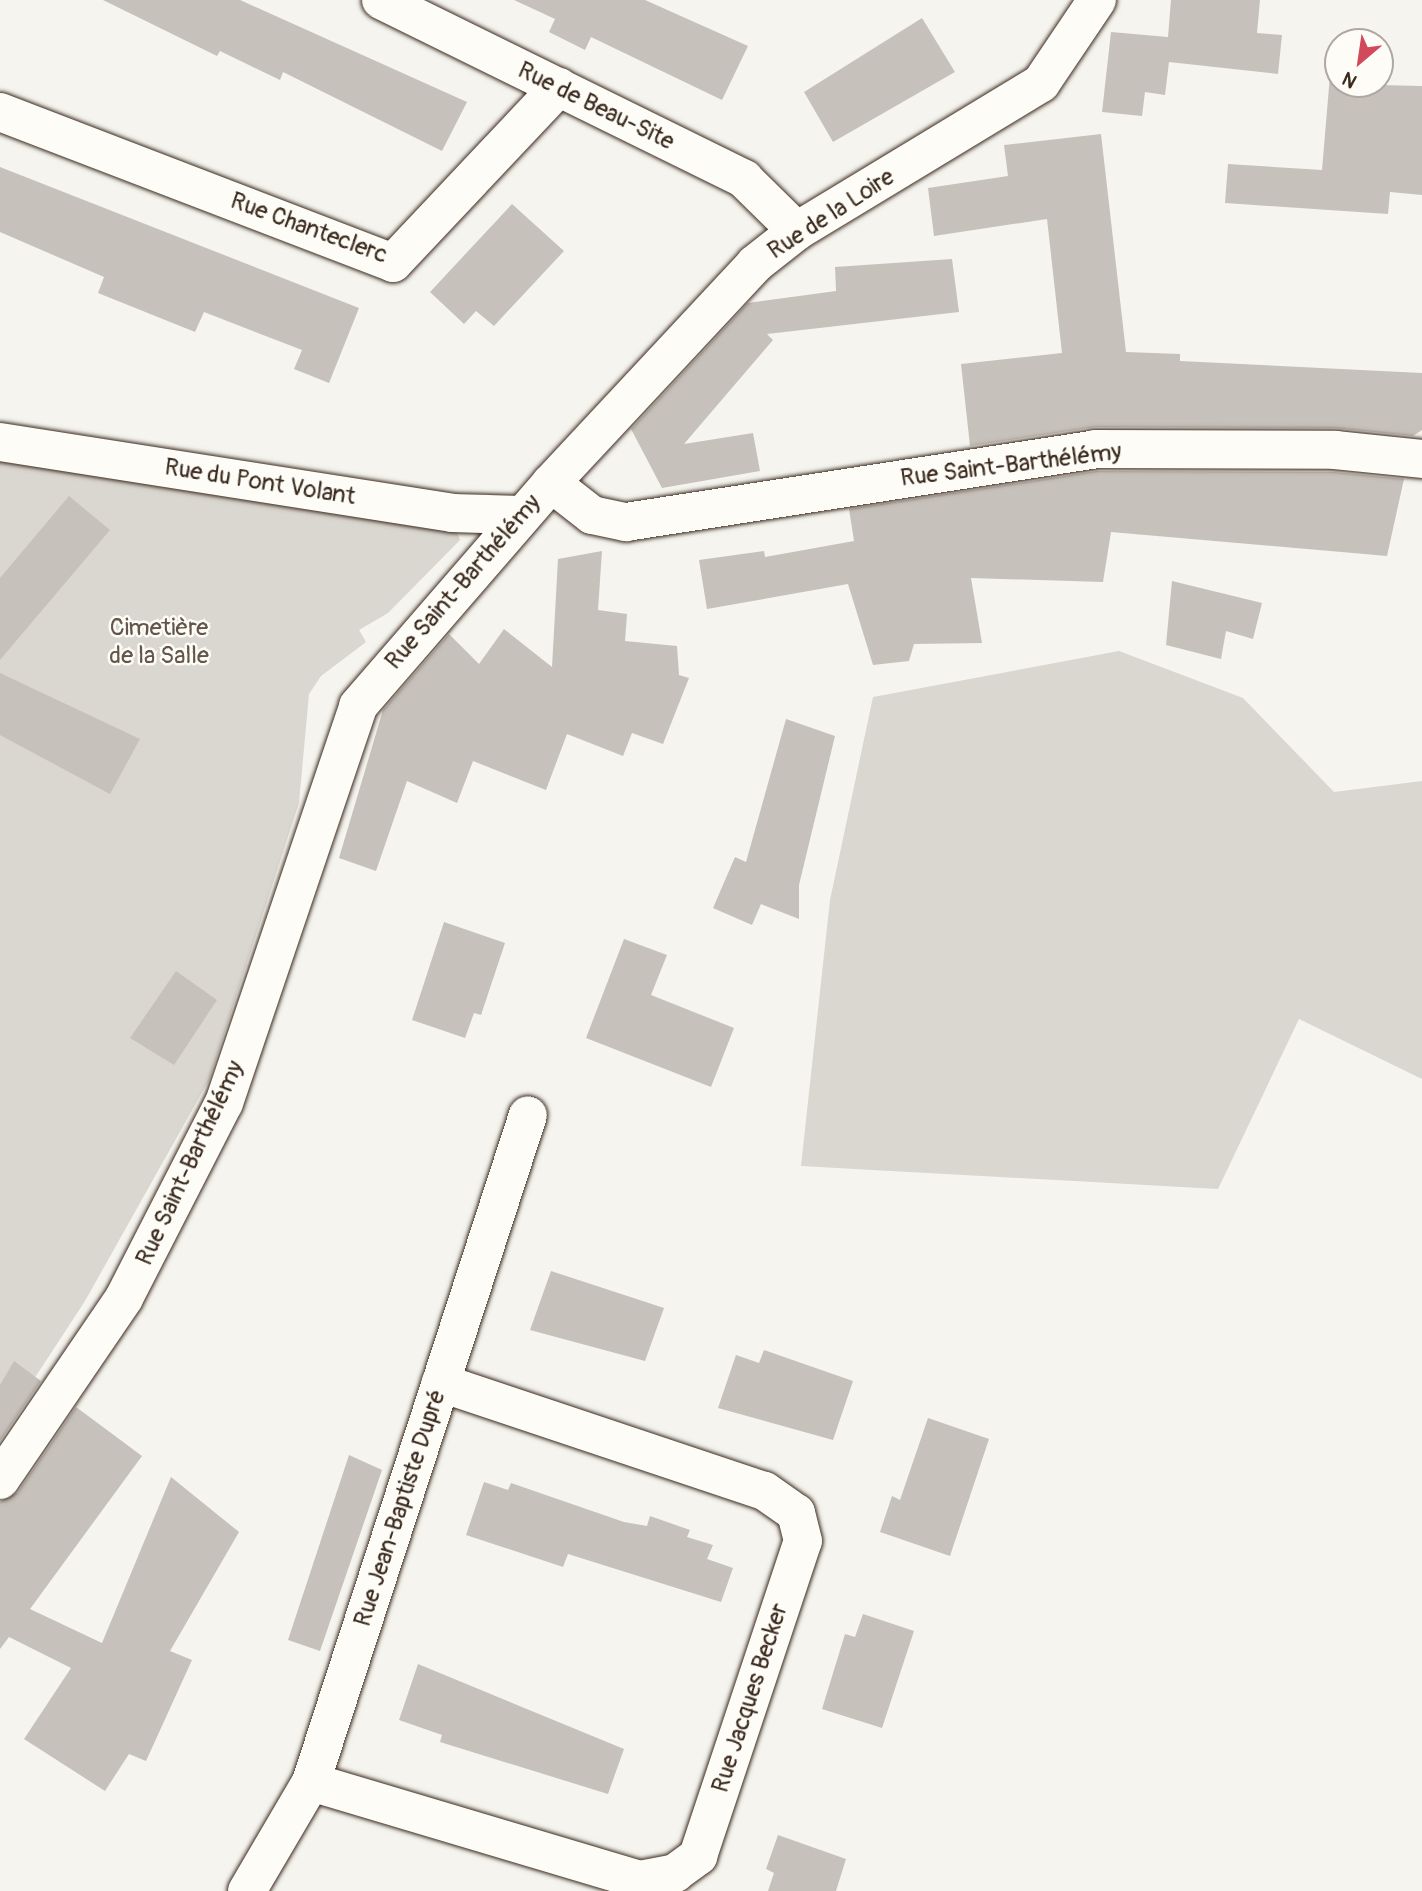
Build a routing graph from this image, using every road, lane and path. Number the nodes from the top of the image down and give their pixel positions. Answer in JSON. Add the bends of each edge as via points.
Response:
{"nodes":[{"id":1,"x":381,"y":0,"type":"edge"},
{"id":2,"x":1097,"y":0,"type":"edge"},
{"id":3,"x":559,"y":87,"type":"junction"},
{"id":4,"x":0,"y":112,"type":"edge"},
{"id":5,"x":797,"y":231,"type":"junction"},
{"id":6,"x":0,"y":442,"type":"edge"},
{"id":7,"x":1422,"y":459,"type":"edge"},
{"id":8,"x":551,"y":483,"type":"junction"},
{"id":9,"x":521,"y":515,"type":"junction"},
{"id":10,"x":528,"y":1115,"type":"dead end"},
{"id":11,"x":441,"y":1383,"type":"junction"},
{"id":12,"x":0,"y":1480,"type":"edge"},
{"id":13,"x":311,"y":1782,"type":"junction"},
{"id":14,"x":247,"y":1891,"type":"edge"}],
"edges":[{"from":1,"to":3,"type":"street","name":"Rue de Beau-Site"},
{"from":2,"to":5,"type":"street","name":"Rue de la Loire","via":[[1041,83]]},
{"from":3,"to":4,"type":"street","name":"Rue Chanteclerc","via":[[393,263]]},
{"from":3,"to":5,"type":"street","name":"Rue de Beau-Site","via":[[744,179]]},
{"from":5,"to":8,"type":"street","name":"Rue de la Loire","via":[[755,264]]},
{"from":6,"to":9,"type":"street","name":"Rue du Pont Volant","via":[[452,513]]},
{"from":7,"to":8,"type":"street","name":"Rue Saint-Barthélémy","via":[[1335,450],[1095,449],[626,522],[592,515]]},
{"from":8,"to":9,"type":"street","name":"Rue Saint-Barthélémy"},
{"from":9,"to":12,"type":"street","name":"Rue Saint-Barthélémy","via":[[358,706],[224,1103],[124,1298]]},
{"from":10,"to":11,"type":"street","name":"Rue Jean-Baptiste Dupré"},
{"from":11,"to":13,"type":"street","name":"Rue Jean-Baptiste Dupré"},
{"from":11,"to":13,"type":"street","name":"Rue Jacques Becker","via":[[764,1491],[796,1513],[803,1541],[698,1856],[675,1873],[640,1880]]},
{"from":13,"to":14,"type":"street","name":"Rue Jean-Baptiste Dupré"}]}
